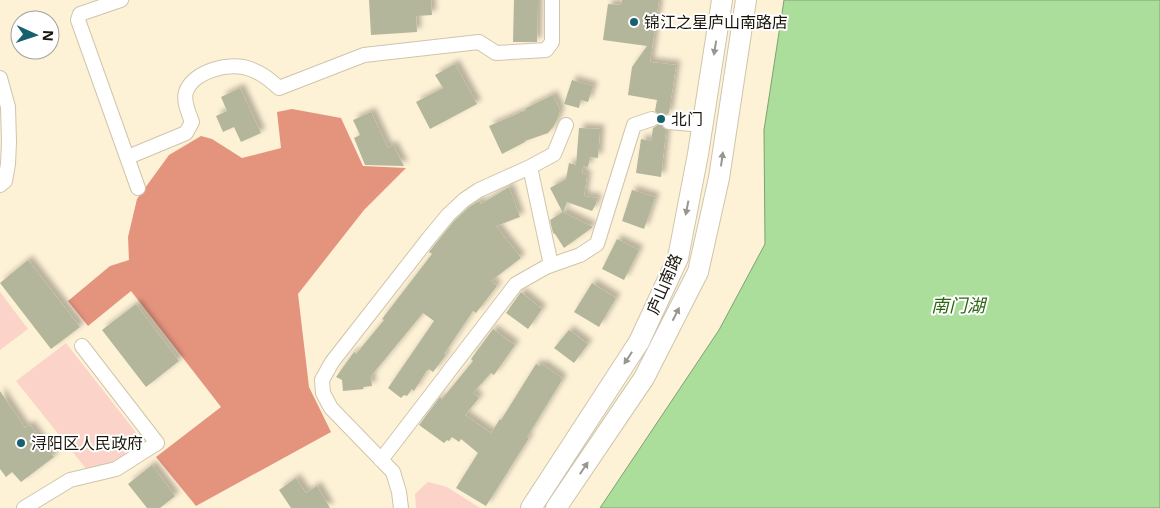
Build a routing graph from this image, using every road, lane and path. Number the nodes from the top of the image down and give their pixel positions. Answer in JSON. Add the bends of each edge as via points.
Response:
{"nodes":[{"id":1,"x":121,"y":0,"type":"edge"},
{"id":2,"x":552,"y":0,"type":"edge"},
{"id":3,"x":722,"y":0,"type":"edge"},
{"id":4,"x":746,"y":0,"type":"edge"},
{"id":5,"x":0,"y":78,"type":"edge"},
{"id":6,"x":652,"y":119,"type":"dead end"},
{"id":7,"x":669,"y":122,"type":"dead end"},
{"id":8,"x":703,"y":125,"type":"junction"},
{"id":9,"x":566,"y":126,"type":"dead end"},
{"id":10,"x":128,"y":158,"type":"junction"},
{"id":11,"x":530,"y":168,"type":"junction"},
{"id":12,"x":0,"y":185,"type":"edge"},
{"id":13,"x":138,"y":188,"type":"dead end"},
{"id":14,"x":551,"y":265,"type":"junction"},
{"id":15,"x":82,"y":346,"type":"dead end"},
{"id":16,"x":381,"y":460,"type":"junction"},
{"id":17,"x":24,"y":508,"type":"edge"},
{"id":18,"x":401,"y":508,"type":"edge"},
{"id":19,"x":531,"y":508,"type":"edge"},
{"id":20,"x":556,"y":508,"type":"edge"}],
"edges":[{"from":1,"to":10,"type":"street","via":[[80,14],[78,20]]},
{"from":2,"to":10,"type":"street","via":[[552,42],[546,50],[496,52],[479,42],[364,55],[279,88],[266,76],[249,68],[233,66],[204,73],[186,92],[192,122],[186,133]]},
{"from":3,"to":8,"type":"main road","name":"庐山南路","one_way":true},
{"from":20,"to":4,"type":"main road","name":"庐山南路","one_way":true,"via":[[644,378],[698,272],[719,178]]},
{"from":5,"to":12,"type":"street","via":[[8,107],[9,142],[5,180]]},
{"from":6,"to":14,"type":"street","via":[[634,125],[597,244],[580,255]]},
{"from":7,"to":8,"type":"street"},
{"from":8,"to":19,"type":"main road","name":"庐山南路","one_way":true,"via":[[678,258],[639,342]]},
{"from":9,"to":11,"type":"street","via":[[554,154]]},
{"from":10,"to":13,"type":"street"},
{"from":11,"to":14,"type":"street"},
{"from":11,"to":16,"type":"street","via":[[479,190],[448,215],[332,362],[322,380],[323,393],[331,408]]},
{"from":14,"to":16,"type":"street","via":[[516,284]]},
{"from":15,"to":17,"type":"street","via":[[157,443],[116,469],[70,480]]},
{"from":16,"to":18,"type":"street","via":[[393,472]]}]}
